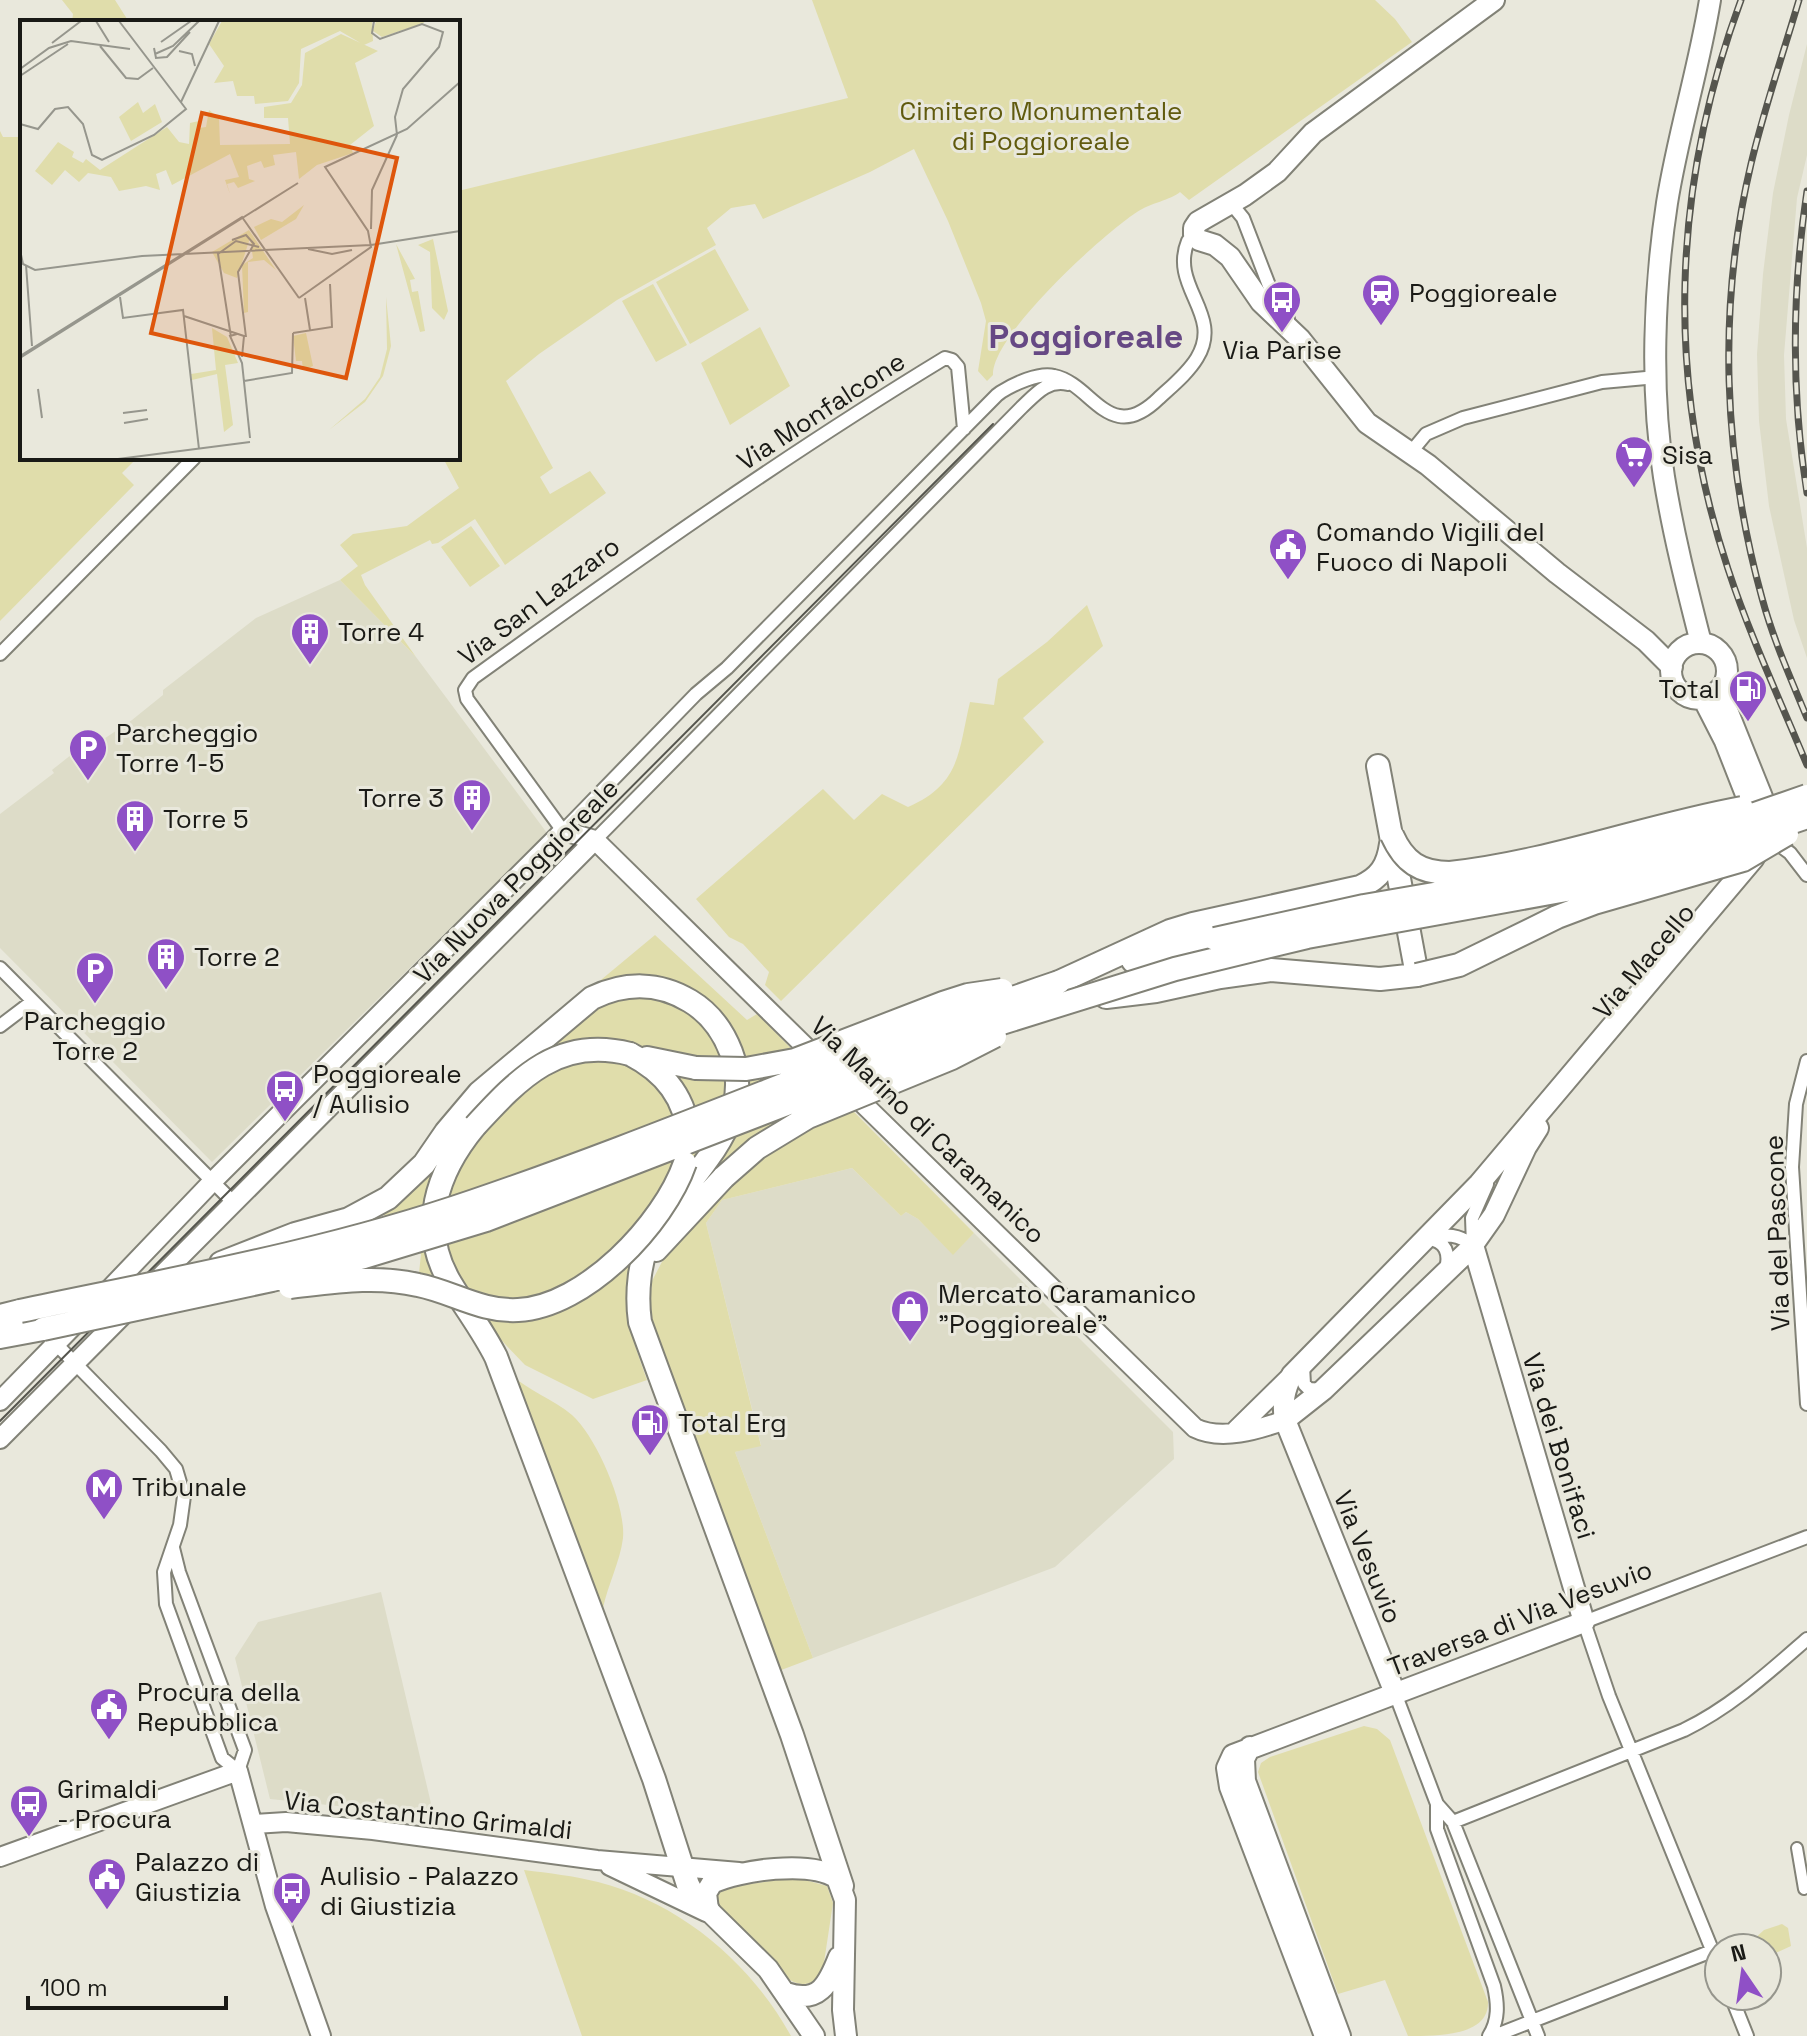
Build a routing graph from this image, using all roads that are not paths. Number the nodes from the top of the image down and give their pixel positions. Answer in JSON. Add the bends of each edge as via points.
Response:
{"nodes":[{"id":1,"x":1494,"y":0,"type":"edge"},
{"id":2,"x":1710,"y":0,"type":"edge"},
{"id":3,"x":1234,"y":207,"type":"dead end"},
{"id":4,"x":1196,"y":241,"type":"junction"},
{"id":5,"x":1300,"y":339,"type":"junction"},
{"id":6,"x":1657,"y":377,"type":"junction"},
{"id":7,"x":1077,"y":390,"type":"junction"},
{"id":8,"x":994,"y":399,"type":"junction"},
{"id":9,"x":1013,"y":417,"type":"junction"},
{"id":10,"x":964,"y":429,"type":"junction"},
{"id":11,"x":1411,"y":452,"type":"junction"},
{"id":12,"x":192,"y":460,"type":"edge"},
{"id":13,"x":655,"y":547,"type":"joint"},
{"id":14,"x":1695,"y":619,"type":"junction"},
{"id":15,"x":1646,"y":641,"type":"junction"},
{"id":16,"x":1701,"y":643,"type":"junction"},
{"id":17,"x":0,"y":654,"type":"edge"},
{"id":18,"x":1672,"y":667,"type":"junction"},
{"id":19,"x":1711,"y":694,"type":"junction"},
{"id":20,"x":1378,"y":766,"type":"dead end"},
{"id":21,"x":1807,"y":807,"type":"edge"},
{"id":22,"x":1765,"y":822,"type":"junction"},
{"id":23,"x":563,"y":831,"type":"junction"},
{"id":24,"x":1392,"y":835,"type":"junction"},
{"id":25,"x":595,"y":840,"type":"junction"},
{"id":26,"x":1775,"y":842,"type":"junction"},
{"id":27,"x":1807,"y":875,"type":"edge"},
{"id":28,"x":0,"y":968,"type":"edge"},
{"id":29,"x":1417,"y":975,"type":"junction"},
{"id":30,"x":1060,"y":992,"type":"junction"},
{"id":31,"x":33,"y":1001,"type":"junction"},
{"id":32,"x":0,"y":1026,"type":"edge"},
{"id":33,"x":630,"y":1054,"type":"junction"},
{"id":34,"x":1807,"y":1061,"type":"edge"},
{"id":35,"x":1531,"y":1128,"type":"junction"},
{"id":36,"x":1496,"y":1165,"type":"junction"},
{"id":37,"x":212,"y":1182,"type":"junction"},
{"id":38,"x":233,"y":1202,"type":"junction"},
{"id":39,"x":1426,"y":1239,"type":"junction"},
{"id":40,"x":1473,"y":1245,"type":"junction"},
{"id":41,"x":1445,"y":1272,"type":"junction"},
{"id":42,"x":190,"y":1275,"type":"junction"},
{"id":43,"x":639,"y":1295,"type":"junction"},
{"id":44,"x":194,"y":1297,"type":"junction"},
{"id":45,"x":0,"y":1316,"type":"edge"},
{"id":46,"x":0,"y":1337,"type":"edge"},
{"id":47,"x":56,"y":1344,"type":"junction"},
{"id":48,"x":75,"y":1363,"type":"junction"},
{"id":49,"x":1298,"y":1369,"type":"junction"},
{"id":50,"x":1323,"y":1390,"type":"junction"},
{"id":51,"x":0,"y":1401,"type":"edge"},
{"id":52,"x":1807,"y":1404,"type":"edge"},
{"id":53,"x":1285,"y":1420,"type":"junction"},
{"id":54,"x":1234,"y":1432,"type":"junction"},
{"id":55,"x":0,"y":1439,"type":"edge"},
{"id":56,"x":1807,"y":1537,"type":"edge"},
{"id":57,"x":173,"y":1548,"type":"junction"},
{"id":58,"x":1584,"y":1622,"type":"junction"},
{"id":59,"x":1807,"y":1639,"type":"edge"},
{"id":60,"x":1395,"y":1693,"type":"junction"},
{"id":61,"x":1250,"y":1747,"type":"junction"},
{"id":62,"x":1631,"y":1752,"type":"junction"},
{"id":63,"x":238,"y":1771,"type":"junction"},
{"id":64,"x":1437,"y":1804,"type":"junction"},
{"id":65,"x":1453,"y":1822,"type":"junction"},
{"id":66,"x":254,"y":1824,"type":"junction"},
{"id":67,"x":1797,"y":1848,"type":"dead end"},
{"id":68,"x":0,"y":1857,"type":"edge"},
{"id":69,"x":597,"y":1860,"type":"junction"},
{"id":70,"x":683,"y":1868,"type":"junction"},
{"id":71,"x":758,"y":1872,"type":"junction"},
{"id":72,"x":842,"y":1886,"type":"junction"},
{"id":73,"x":1804,"y":1889,"type":"dead end"},
{"id":74,"x":710,"y":1913,"type":"junction"},
{"id":75,"x":1704,"y":1932,"type":"edge"},
{"id":76,"x":843,"y":1946,"type":"junction"},
{"id":77,"x":1703,"y":1955,"type":"edge"},
{"id":78,"x":786,"y":1993,"type":"junction"},
{"id":79,"x":1737,"y":2012,"type":"edge"},
{"id":80,"x":1533,"y":2021,"type":"junction"},
{"id":81,"x":321,"y":2036,"type":"edge"},
{"id":82,"x":814,"y":2036,"type":"edge"},
{"id":83,"x":846,"y":2036,"type":"edge"},
{"id":84,"x":1325,"y":2036,"type":"edge"},
{"id":85,"x":1340,"y":2036,"type":"edge"},
{"id":86,"x":1492,"y":2036,"type":"edge"},
{"id":87,"x":1538,"y":2036,"type":"edge"},
{"id":88,"x":1747,"y":2036,"type":"edge"}],
"edges":[{"from":1,"to":4,"type":"main road","via":[[1313,133],[1277,172],[1198,222]]},
{"from":2,"to":6,"type":"main road","via":[[1666,207]]},
{"from":3,"to":5,"type":"street","via":[[1270,288]]},
{"from":4,"to":5,"type":"main road","via":[[1230,257],[1261,302]]},
{"from":4,"to":7,"type":"street","name":"Via Nuova Poggioreale","via":[[1182,258],[1205,327],[1198,357],[1157,401],[1131,415],[1113,415]]},
{"from":5,"to":11,"type":"main road","via":[[1367,423]]},
{"from":6,"to":11,"type":"street","via":[[1602,382],[1463,418],[1426,434]]},
{"from":6,"to":14,"type":"main road","via":[[1663,474]]},
{"from":7,"to":8,"type":"street","name":"Via Nuova Poggioreale","via":[[1045,375],[1010,387]]},
{"from":7,"to":9,"type":"street","name":"Via Nuova Poggioreale","via":[[1063,383],[1048,385]]},
{"from":8,"to":9,"type":"street","via":[[1014,400]]},
{"from":8,"to":10,"type":"street","name":"Via Nuova Poggioreale"},
{"from":9,"to":25,"type":"street","name":"Via Nuova Poggioreale"},
{"from":10,"to":13,"type":"street","name":"Via Monfalcone","via":[[958,367],[945,358]]},
{"from":10,"to":23,"type":"street","name":"Via Nuova Poggioreale"},
{"from":11,"to":15,"type":"main road"},
{"from":12,"to":17,"type":"street"},
{"from":13,"to":23,"type":"street","name":"Via San Lazzaro","via":[[473,678],[465,690]]},
{"from":14,"to":15,"type":"main road","via":[[1686,634],[1667,644]]},
{"from":14,"to":16,"type":"main road"},
{"from":15,"to":18,"type":"main road"},
{"from":16,"to":18,"type":"main road","via":[[1684,648]]},
{"from":16,"to":19,"type":"main road","via":[[1723,657],[1727,675]]},
{"from":18,"to":19,"type":"main road","via":[[1678,689],[1694,698]]},
{"from":19,"to":22,"type":"main road"},
{"from":20,"to":24,"type":"highway"},
{"from":21,"to":22,"type":"street"},
{"from":21,"to":24,"type":"highway","bridge":true,"via":[[1703,815],[1547,855],[1450,873],[1416,867]]},
{"from":21,"to":29,"type":"highway","bridge":true,"via":[[1743,860],[1584,906],[1459,965]]},
{"from":21,"to":30,"type":"highway","bridge":true,"via":[[1533,877],[1303,919],[1164,951]]},
{"from":22,"to":26,"type":"main road"},
{"from":22,"to":35,"type":"main road","name":"Via Macello","via":[[1753,859]]},
{"from":23,"to":25,"type":"main road"},
{"from":23,"to":37,"type":"main road","name":"Via Nuova Poggioreale"},
{"from":24,"to":29,"type":"highway","bridge":true},
{"from":24,"to":30,"type":"highway","via":[[1385,868],[1360,887],[1170,931]]},
{"from":25,"to":38,"type":"main road","name":"Via Nuova Poggioreale"},
{"from":25,"to":54,"type":"main road","name":"Via Marino di Caramanico","via":[[1195,1428]]},
{"from":26,"to":27,"type":"street"},
{"from":26,"to":35,"type":"main road","name":"Via Macello"},
{"from":28,"to":31,"type":"street"},
{"from":29,"to":30,"type":"highway","bridge":true,"via":[[1380,979],[1271,970],[1156,991]]},
{"from":30,"to":33,"type":"highway","bridge":true,"via":[[968,995],[795,1060],[760,1067],[696,1068]]},
{"from":30,"to":42,"type":"highway","bridge":true,"via":[[959,1016],[472,1202],[321,1246]]},
{"from":30,"to":43,"type":"highway","bridge":true,"via":[[952,1058],[808,1117],[757,1148],[656,1250]]},
{"from":30,"to":44,"type":"highway","bridge":true,"via":[[486,1220],[364,1257]]},
{"from":31,"to":32,"type":"street"},
{"from":31,"to":37,"type":"street"},
{"from":33,"to":44,"type":"highway","bridge":true,"via":[[657,1070],[677,1093],[688,1127],[685,1163],[666,1201],[635,1241],[568,1296],[532,1308],[495,1309],[420,1285],[356,1279]]},
{"from":33,"to":70,"type":"highway","bridge":true,"via":[[587,1048],[554,1058],[507,1093],[447,1166],[434,1228],[438,1255],[451,1284],[488,1341],[507,1386]]},
{"from":34,"to":52,"type":"street","name":"Via del Pascone","via":[[1796,1104],[1792,1167]]},
{"from":35,"to":36,"type":"main road"},
{"from":35,"to":40,"type":"main road","via":[[1490,1223]]},
{"from":36,"to":39,"type":"main road"},
{"from":36,"to":40,"type":"street","via":[[1472,1218]]},
{"from":37,"to":38,"type":"street"},
{"from":37,"to":47,"type":"main road","name":"Via Nuova Poggioreale"},
{"from":38,"to":48,"type":"main road","name":"Via Nuova Poggioreale"},
{"from":39,"to":40,"type":"street","via":[[1452,1235]]},
{"from":39,"to":41,"type":"street","via":[[1445,1248]]},
{"from":39,"to":49,"type":"main road"},
{"from":40,"to":41,"type":"main road"},
{"from":40,"to":58,"type":"main road","name":"Via dei Bonifaci"},
{"from":41,"to":50,"type":"main road"},
{"from":42,"to":43,"type":"highway","bridge":true,"via":[[349,1219],[388,1198],[424,1164],[479,1093],[592,998],[636,986],[660,988],[706,1013],[730,1049],[738,1092],[720,1141],[653,1234]]},
{"from":42,"to":45,"type":"highway","bridge":true},
{"from":43,"to":72,"type":"highway","via":[[644,1337],[792,1735]]},
{"from":44,"to":46,"type":"highway","bridge":true},
{"from":47,"to":48,"type":"street"},
{"from":47,"to":51,"type":"main road","name":"Via Nuova Poggioreale"},
{"from":48,"to":55,"type":"main road","name":"Via Nuova Poggioreale"},
{"from":48,"to":57,"type":"street","via":[[176,1469],[184,1496]]},
{"from":49,"to":50,"type":"street","via":[[1309,1389]]},
{"from":49,"to":53,"type":"main road","via":[[1284,1399]]},
{"from":49,"to":54,"type":"main road"},
{"from":50,"to":53,"type":"main road"},
{"from":53,"to":54,"type":"main road","name":"Via Marino di Caramanico"},
{"from":53,"to":60,"type":"main road","name":"Via Vesuvio"},
{"from":56,"to":58,"type":"street","name":"Traversa di Via Vesuvio"},
{"from":57,"to":63,"type":"street","via":[[245,1750]]},
{"from":57,"to":63,"type":"street","via":[[163,1585],[169,1617],[222,1758]]},
{"from":58,"to":60,"type":"main road","name":"Traversa di Via Vesuvio"},
{"from":58,"to":62,"type":"street","name":"Via dei Bonifaci"},
{"from":59,"to":62,"type":"street","via":[[1728,1706]]},
{"from":60,"to":61,"type":"main road","name":"Traversa di Via Vesuvio"},
{"from":60,"to":64,"type":"street","name":"Via Vesuvio"},
{"from":61,"to":84,"type":"main road","via":[[1233,1755],[1228,1777]]},
{"from":61,"to":85,"type":"main road","via":[[1244,1759],[1245,1781]]},
{"from":62,"to":65,"type":"street"},
{"from":62,"to":75,"type":"street","name":"Via dei Bonifaci"},
{"from":63,"to":66,"type":"main road"},
{"from":63,"to":68,"type":"main road"},
{"from":64,"to":65,"type":"street","name":"Via Vesuvio"},
{"from":64,"to":86,"type":"street","name":"Via Vesuvio","via":[[1437,1829],[1494,1986],[1497,2013]]},
{"from":65,"to":80,"type":"street","name":"Via Vesuvio"},
{"from":66,"to":69,"type":"main road","name":"Via Costantino Grimaldi","via":[[373,1830]]},
{"from":66,"to":81,"type":"main road","via":[[275,1906]]},
{"from":67,"to":73,"type":"street"},
{"from":69,"to":70,"type":"main road","name":"Via Costantino Grimaldi"},
{"from":69,"to":74,"type":"main road","name":"Via Costantino Grimaldi"},
{"from":70,"to":71,"type":"main road","name":"Via Costantino Grimaldi"},
{"from":70,"to":74,"type":"highway","via":[[695,1898]]},
{"from":71,"to":72,"type":"main road","via":[[817,1869]]},
{"from":71,"to":74,"type":"main road","via":[[712,1883],[706,1893]]},
{"from":72,"to":76,"type":"main road"},
{"from":74,"to":78,"type":"main road"},
{"from":76,"to":78,"type":"main road","via":[[821,1990],[806,1996]]},
{"from":76,"to":83,"type":"main road"},
{"from":77,"to":80,"type":"street"},
{"from":78,"to":82,"type":"main road"},
{"from":79,"to":88,"type":"street"},
{"from":80,"to":86,"type":"street"},
{"from":80,"to":87,"type":"street","name":"Via Vesuvio"}]}
